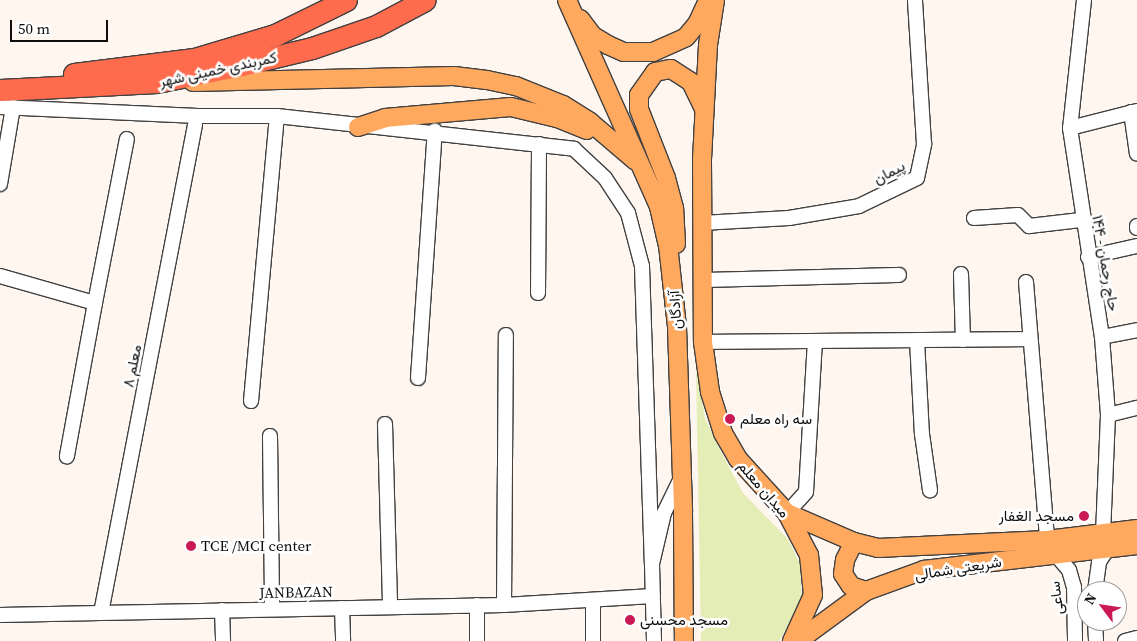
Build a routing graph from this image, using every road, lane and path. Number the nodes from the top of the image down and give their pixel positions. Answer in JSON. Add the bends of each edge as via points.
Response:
{"nodes":[{"id":1,"x":346,"y":0,"type":"edge"},
{"id":2,"x":425,"y":0,"type":"edge"},
{"id":3,"x":708,"y":0,"type":"edge"},
{"id":4,"x":715,"y":0,"type":"edge"},
{"id":5,"x":915,"y":0,"type":"edge"},
{"id":6,"x":1084,"y":0,"type":"edge"},
{"id":7,"x":568,"y":3,"type":"edge"},
{"id":8,"x":0,"y":76,"type":"edge"},
{"id":9,"x":158,"y":82,"type":"junction"},
{"id":10,"x":0,"y":90,"type":"edge"},
{"id":11,"x":6,"y":107,"type":"edge"},
{"id":12,"x":705,"y":111,"type":"junction"},
{"id":13,"x":1134,"y":111,"type":"edge"},
{"id":14,"x":277,"y":116,"type":"junction"},
{"id":15,"x":195,"y":124,"type":"dead end"},
{"id":16,"x":358,"y":127,"type":"junction"},
{"id":17,"x":1070,"y":128,"type":"junction"},
{"id":18,"x":435,"y":131,"type":"junction"},
{"id":19,"x":127,"y":139,"type":"dead end"},
{"id":20,"x":539,"y":144,"type":"junction"},
{"id":21,"x":618,"y":145,"type":"junction"},
{"id":22,"x":1137,"y":154,"type":"edge"},
{"id":23,"x":641,"y":165,"type":"junction"},
{"id":24,"x":0,"y":184,"type":"edge"},
{"id":25,"x":974,"y":218,"type":"dead end"},
{"id":26,"x":1081,"y":220,"type":"junction"},
{"id":27,"x":702,"y":223,"type":"junction"},
{"id":28,"x":1137,"y":246,"type":"edge"},
{"id":29,"x":1088,"y":257,"type":"junction"},
{"id":30,"x":961,"y":274,"type":"dead end"},
{"id":31,"x":0,"y":276,"type":"edge"},
{"id":32,"x":899,"y":276,"type":"dead end"},
{"id":33,"x":702,"y":280,"type":"junction"},
{"id":34,"x":1026,"y":282,"type":"dead end"},
{"id":35,"x":674,"y":291,"type":"junction"},
{"id":36,"x":538,"y":293,"type":"dead end"},
{"id":37,"x":95,"y":303,"type":"junction"},
{"id":38,"x":1137,"y":330,"type":"edge"},
{"id":39,"x":506,"y":335,"type":"dead end"},
{"id":40,"x":1102,"y":337,"type":"junction"},
{"id":41,"x":1030,"y":339,"type":"junction"},
{"id":42,"x":917,"y":340,"type":"junction"},
{"id":43,"x":963,"y":340,"type":"junction"},
{"id":44,"x":815,"y":341,"type":"junction"},
{"id":45,"x":702,"y":342,"type":"junction"},
{"id":46,"x":418,"y":378,"type":"dead end"},
{"id":47,"x":710,"y":392,"type":"joint"},
{"id":48,"x":251,"y":401,"type":"dead end"},
{"id":49,"x":1137,"y":408,"type":"edge"},
{"id":50,"x":1108,"y":415,"type":"junction"},
{"id":51,"x":385,"y":424,"type":"dead end"},
{"id":52,"x":270,"y":436,"type":"dead end"},
{"id":53,"x":67,"y":456,"type":"dead end"},
{"id":54,"x":681,"y":478,"type":"junction"},
{"id":55,"x":930,"y":490,"type":"dead end"},
{"id":56,"x":787,"y":513,"type":"junction"},
{"id":57,"x":1137,"y":530,"type":"edge"},
{"id":58,"x":1047,"y":540,"type":"junction"},
{"id":59,"x":1105,"y":540,"type":"junction"},
{"id":60,"x":854,"y":542,"type":"junction"},
{"id":61,"x":1137,"y":545,"type":"edge"},
{"id":62,"x":1056,"y":555,"type":"junction"},
{"id":63,"x":652,"y":564,"type":"junction"},
{"id":64,"x":1096,"y":581,"type":"edge"},
{"id":65,"x":866,"y":590,"type":"junction"},
{"id":66,"x":1077,"y":595,"type":"edge"},
{"id":67,"x":653,"y":596,"type":"junction"},
{"id":68,"x":593,"y":600,"type":"junction"},
{"id":69,"x":476,"y":605,"type":"junction"},
{"id":70,"x":504,"y":605,"type":"junction"},
{"id":71,"x":390,"y":607,"type":"junction"},
{"id":72,"x":342,"y":608,"type":"junction"},
{"id":73,"x":272,"y":609,"type":"junction"},
{"id":74,"x":222,"y":610,"type":"junction"},
{"id":75,"x":101,"y":613,"type":"junction"},
{"id":76,"x":0,"y":615,"type":"edge"},
{"id":77,"x":1137,"y":638,"type":"edge"},
{"id":78,"x":684,"y":640,"type":"edge"},
{"id":79,"x":223,"y":641,"type":"edge"},
{"id":80,"x":343,"y":641,"type":"edge"},
{"id":81,"x":477,"y":641,"type":"edge"},
{"id":82,"x":593,"y":641,"type":"edge"},
{"id":83,"x":654,"y":641,"type":"edge"},
{"id":84,"x":792,"y":641,"type":"edge"},
{"id":85,"x":798,"y":641,"type":"edge"},
{"id":86,"x":1125,"y":641,"type":"edge"}],
"edges":[{"from":1,"to":8,"type":"highway","name":"کمربندی خمینی شهر","via":[[275,35],[194,59],[73,74]]},
{"from":2,"to":9,"type":"highway","name":"کمربندی خمینی شهر","via":[[376,26],[312,48]]},
{"from":3,"to":7,"type":"main road","via":[[697,24],[686,37],[661,49],[638,53],[624,52],[593,36]]},
{"from":4,"to":12,"type":"main road","name":"آزادگان","via":[[708,45]]},
{"from":5,"to":27,"type":"street","name":"پیمان","via":[[924,144],[917,178],[859,206],[789,218]]},
{"from":6,"to":17,"type":"street","name":"حاج رحمان - ۱۴۴"},
{"from":7,"to":23,"type":"main road","name":"آزادگان","via":[[600,81]]},
{"from":9,"to":10,"type":"highway","name":"کمربندی خمینی شهر"},
{"from":9,"to":21,"type":"main road","via":[[454,76],[487,80],[516,86],[563,105]]},
{"from":11,"to":14,"type":"street","via":[[198,116]]},
{"from":11,"to":24,"type":"street"},
{"from":12,"to":27,"type":"main road","name":"آزادگان"},
{"from":12,"to":35,"type":"main road","via":[[691,82],[671,69],[655,72],[639,95],[639,109],[656,148],[674,208]]},
{"from":13,"to":17,"type":"street"},
{"from":13,"to":22,"type":"street"},
{"from":14,"to":16,"type":"street"},
{"from":14,"to":48,"type":"street"},
{"from":15,"to":75,"type":"street","name":"معلم ۸"},
{"from":16,"to":18,"type":"street"},
{"from":16,"to":21,"type":"main road","via":[[385,118],[511,108],[557,118]]},
{"from":17,"to":26,"type":"street","name":"حاج رحمان - ۱۴۴"},
{"from":18,"to":20,"type":"street"},
{"from":18,"to":46,"type":"street"},
{"from":19,"to":37,"type":"street"},
{"from":20,"to":36,"type":"street"},
{"from":20,"to":63,"type":"street","via":[[574,149],[605,178],[628,213],[642,266]]},
{"from":21,"to":23,"type":"main road"},
{"from":23,"to":35,"type":"main road","name":"آزادگان","via":[[659,207]]},
{"from":25,"to":26,"type":"street","via":[[1018,215],[1029,226]]},
{"from":26,"to":29,"type":"street","name":"حاج رحمان - ۱۴۴"},
{"from":27,"to":33,"type":"main road","name":"آزادگان"},
{"from":28,"to":29,"type":"street"},
{"from":29,"to":40,"type":"street","name":"حاج رحمان - ۱۴۴"},
{"from":30,"to":43,"type":"street"},
{"from":31,"to":37,"type":"street"},
{"from":32,"to":33,"type":"street"},
{"from":33,"to":45,"type":"main road","name":"آزادگان"},
{"from":34,"to":41,"type":"street"},
{"from":35,"to":54,"type":"main road","name":"آزادگان"},
{"from":37,"to":53,"type":"street"},
{"from":38,"to":40,"type":"street"},
{"from":39,"to":70,"type":"street"},
{"from":40,"to":50,"type":"street","name":"حاج رحمان - ۱۴۴"},
{"from":41,"to":43,"type":"street"},
{"from":41,"to":58,"type":"street"},
{"from":42,"to":43,"type":"street"},
{"from":42,"to":44,"type":"street"},
{"from":42,"to":55,"type":"street","via":[[922,434]]},
{"from":44,"to":45,"type":"street"},
{"from":44,"to":56,"type":"street","via":[[806,492]]},
{"from":45,"to":47,"type":"main road","name":"آزادگان"},
{"from":47,"to":56,"type":"main road","name":"میدان معلم","via":[[723,433],[738,459]]},
{"from":49,"to":50,"type":"street"},
{"from":50,"to":59,"type":"street","name":"حاج رحمان - ۱۴۴"},
{"from":51,"to":71,"type":"street"},
{"from":52,"to":73,"type":"street"},
{"from":54,"to":63,"type":"street","via":[[664,513]]},
{"from":54,"to":78,"type":"main road","name":"آزادگان"},
{"from":56,"to":60,"type":"main road","name":"شریعتی شمالی"},
{"from":56,"to":84,"type":"main road","name":"میدان معلم","via":[[809,555],[813,596]]},
{"from":57,"to":59,"type":"main road","name":"شریعتی شمالی"},
{"from":58,"to":59,"type":"main road","name":"شریعتی شمالی"},
{"from":58,"to":60,"type":"main road","name":"شریعتی شمالی","via":[[922,548],[878,548]]},
{"from":59,"to":61,"type":"main road","name":"شریعتی شمالی"},
{"from":59,"to":62,"type":"main road","name":"شریعتی شمالی"},
{"from":59,"to":64,"type":"street"},
{"from":60,"to":65,"type":"main road","via":[[845,560],[843,574],[851,586]]},
{"from":62,"to":65,"type":"main road","name":"شریعتی شمالی","via":[[924,570]]},
{"from":62,"to":66,"type":"street","name":"ساعی","via":[[1069,570]]},
{"from":63,"to":67,"type":"street"},
{"from":65,"to":85,"type":"main road","name":"شریعتی شمالی"},
{"from":67,"to":68,"type":"street","name":"JANBAZAN"},
{"from":67,"to":83,"type":"street"},
{"from":68,"to":70,"type":"street","name":"JANBAZAN"},
{"from":68,"to":82,"type":"street"},
{"from":69,"to":70,"type":"street","name":"JANBAZAN"},
{"from":69,"to":71,"type":"street","name":"JANBAZAN"},
{"from":69,"to":81,"type":"street"},
{"from":71,"to":72,"type":"street","name":"JANBAZAN"},
{"from":72,"to":73,"type":"street","name":"JANBAZAN"},
{"from":72,"to":80,"type":"street"},
{"from":73,"to":74,"type":"street","name":"JANBAZAN"},
{"from":74,"to":75,"type":"street","name":"JANBAZAN"},
{"from":74,"to":79,"type":"street"},
{"from":75,"to":76,"type":"street","name":"JANBAZAN"},
{"from":77,"to":86,"type":"street"}]}
